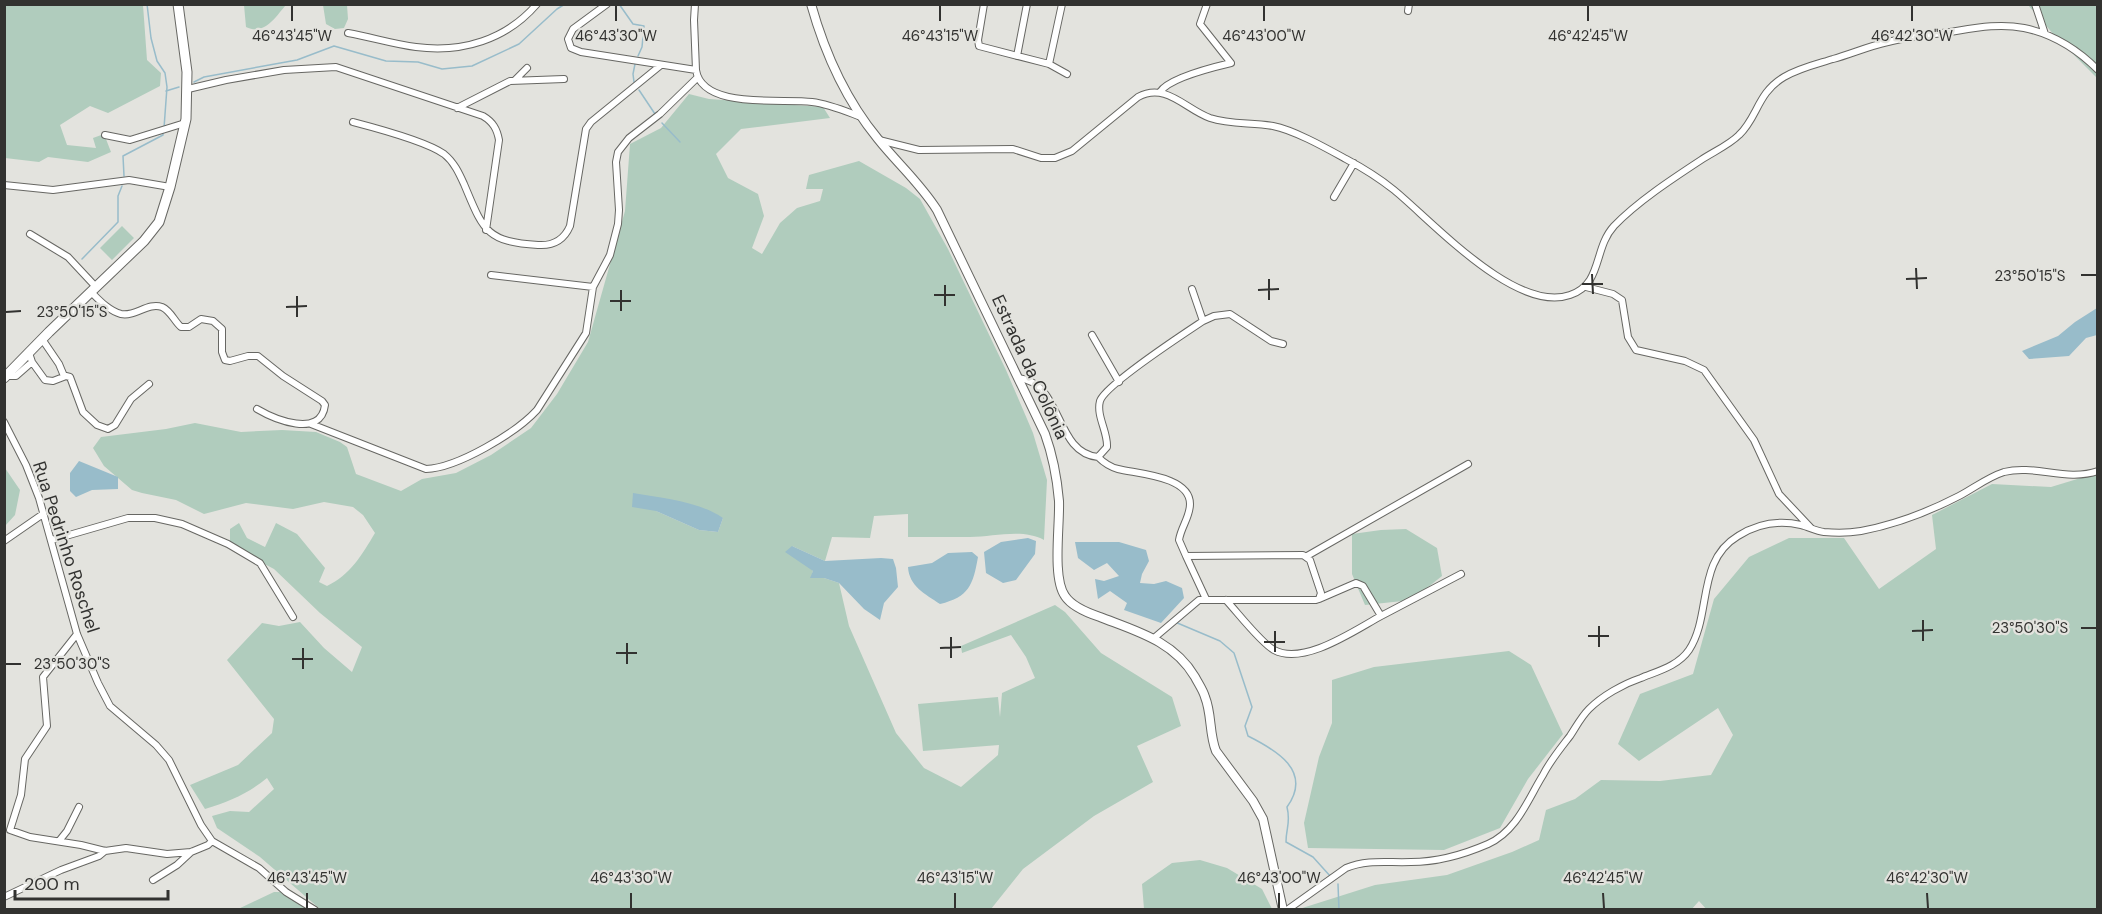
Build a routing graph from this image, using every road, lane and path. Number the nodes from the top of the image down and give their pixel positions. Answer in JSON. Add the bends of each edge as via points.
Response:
{"nodes":[{"id":1,"x":178,"y":4,"type":"edge"},
{"id":2,"x":537,"y":4,"type":"edge"},
{"id":3,"x":607,"y":4,"type":"edge"},
{"id":4,"x":695,"y":4,"type":"edge"},
{"id":5,"x":810,"y":4,"type":"edge"},
{"id":6,"x":984,"y":4,"type":"edge"},
{"id":7,"x":1026,"y":4,"type":"edge"},
{"id":8,"x":1062,"y":4,"type":"edge"},
{"id":9,"x":1207,"y":4,"type":"edge"},
{"id":10,"x":2035,"y":4,"type":"edge"},
{"id":11,"x":348,"y":33,"type":"dead end"},
{"id":12,"x":2045,"y":34,"type":"junction"},
{"id":13,"x":1017,"y":56,"type":"junction"},
{"id":14,"x":1049,"y":63,"type":"junction"},
{"id":15,"x":661,"y":65,"type":"junction"},
{"id":16,"x":527,"y":68,"type":"dead end"},
{"id":17,"x":696,"y":70,"type":"junction"},
{"id":18,"x":2097,"y":70,"type":"edge"},
{"id":19,"x":1067,"y":74,"type":"dead end"},
{"id":20,"x":697,"y":78,"type":"junction"},
{"id":21,"x":564,"y":79,"type":"dead end"},
{"id":22,"x":515,"y":81,"type":"junction"},
{"id":23,"x":188,"y":89,"type":"junction"},
{"id":24,"x":1160,"y":92,"type":"junction"},
{"id":25,"x":457,"y":108,"type":"junction"},
{"id":26,"x":861,"y":117,"type":"junction"},
{"id":27,"x":353,"y":122,"type":"dead end"},
{"id":28,"x":185,"y":123,"type":"junction"},
{"id":29,"x":105,"y":135,"type":"dead end"},
{"id":30,"x":878,"y":140,"type":"junction"},
{"id":31,"x":1354,"y":163,"type":"junction"},
{"id":32,"x":4,"y":185,"type":"edge"},
{"id":33,"x":170,"y":187,"type":"junction"},
{"id":34,"x":1334,"y":197,"type":"dead end"},
{"id":35,"x":486,"y":230,"type":"junction"},
{"id":36,"x":30,"y":234,"type":"dead end"},
{"id":37,"x":491,"y":274,"type":"dead end"},
{"id":38,"x":593,"y":287,"type":"junction"},
{"id":39,"x":1586,"y":287,"type":"junction"},
{"id":40,"x":1192,"y":289,"type":"dead end"},
{"id":41,"x":94,"y":290,"type":"junction"},
{"id":42,"x":1203,"y":321,"type":"junction"},
{"id":43,"x":1092,"y":335,"type":"dead end"},
{"id":44,"x":42,"y":339,"type":"junction"},
{"id":45,"x":1283,"y":344,"type":"dead end"},
{"id":46,"x":29,"y":352,"type":"junction"},
{"id":47,"x":32,"y":363,"type":"junction"},
{"id":48,"x":64,"y":376,"type":"junction"},
{"id":49,"x":5,"y":377,"type":"edge"},
{"id":50,"x":1018,"y":378,"type":"junction"},
{"id":51,"x":1119,"y":382,"type":"junction"},
{"id":52,"x":149,"y":384,"type":"dead end"},
{"id":53,"x":257,"y":409,"type":"dead end"},
{"id":54,"x":4,"y":422,"type":"edge"},
{"id":55,"x":311,"y":424,"type":"junction"},
{"id":56,"x":1098,"y":457,"type":"junction"},
{"id":57,"x":1468,"y":464,"type":"dead end"},
{"id":58,"x":2097,"y":471,"type":"edge"},
{"id":59,"x":43,"y":514,"type":"junction"},
{"id":60,"x":1812,"y":529,"type":"junction"},
{"id":61,"x":52,"y":540,"type":"junction"},
{"id":62,"x":4,"y":541,"type":"edge"},
{"id":63,"x":1186,"y":556,"type":"junction"},
{"id":64,"x":1307,"y":556,"type":"junction"},
{"id":65,"x":1461,"y":574,"type":"dead end"},
{"id":66,"x":1319,"y":598,"type":"junction"},
{"id":67,"x":1206,"y":599,"type":"junction"},
{"id":68,"x":1226,"y":600,"type":"junction"},
{"id":69,"x":1382,"y":616,"type":"junction"},
{"id":70,"x":293,"y":617,"type":"dead end"},
{"id":71,"x":77,"y":634,"type":"junction"},
{"id":72,"x":1154,"y":638,"type":"junction"},
{"id":73,"x":79,"y":807,"type":"dead end"},
{"id":74,"x":7,"y":829,"type":"edge"},
{"id":75,"x":59,"y":841,"type":"junction"},
{"id":76,"x":213,"y":841,"type":"junction"},
{"id":77,"x":105,"y":851,"type":"junction"},
{"id":78,"x":191,"y":852,"type":"junction"},
{"id":79,"x":153,"y":880,"type":"dead end"},
{"id":80,"x":4,"y":897,"type":"edge"},
{"id":81,"x":315,"y":909,"type":"edge"},
{"id":82,"x":1285,"y":909,"type":"edge"}],
"edges":[{"from":1,"to":23,"type":"main road"},
{"from":2,"to":11,"type":"street","via":[[502,33],[464,47],[416,47]]},
{"from":3,"to":15,"type":"street","via":[[569,33],[571,48]]},
{"from":4,"to":17,"type":"street"},
{"from":5,"to":26,"type":"main road","name":"Estrada da Colônia","via":[[828,59]]},
{"from":6,"to":13,"type":"street","via":[[979,46]]},
{"from":7,"to":13,"type":"street"},
{"from":8,"to":14,"type":"street"},
{"from":9,"to":24,"type":"street","via":[[1200,24],[1231,63],[1167,85]]},
{"from":10,"to":12,"type":"street"},
{"from":12,"to":18,"type":"street","via":[[2071,47]]},
{"from":12,"to":39,"type":"street","via":[[2016,26],[1992,25],[1908,38],[1787,75],[1761,98],[1738,136],[1612,228]]},
{"from":13,"to":14,"type":"street"},
{"from":14,"to":19,"type":"street"},
{"from":15,"to":17,"type":"street"},
{"from":15,"to":35,"type":"street","via":[[585,129],[572,214],[562,238],[544,246],[523,245]]},
{"from":16,"to":22,"type":"street"},
{"from":17,"to":20,"type":"street"},
{"from":20,"to":26,"type":"street","via":[[706,89],[731,98],[809,101]]},
{"from":20,"to":38,"type":"street","via":[[618,152],[618,224],[610,255]]},
{"from":21,"to":22,"type":"street"},
{"from":22,"to":25,"type":"street"},
{"from":23,"to":25,"type":"street","via":[[284,70],[336,67]]},
{"from":23,"to":28,"type":"main road"},
{"from":24,"to":30,"type":"street","via":[[1144,93],[1072,151],[1059,157],[1041,158],[1013,149],[919,150]]},
{"from":24,"to":31,"type":"street","via":[[1213,119],[1277,127]]},
{"from":25,"to":35,"type":"street","via":[[483,116],[497,130],[499,140]]},
{"from":26,"to":30,"type":"main road","name":"Estrada da Colônia"},
{"from":27,"to":35,"type":"street","via":[[442,153],[458,171]]},
{"from":28,"to":29,"type":"street","via":[[130,140]]},
{"from":28,"to":33,"type":"main road"},
{"from":30,"to":50,"type":"main road","name":"Estrada da Colônia","via":[[926,192],[937,210]]},
{"from":31,"to":34,"type":"street"},
{"from":31,"to":39,"type":"street","via":[[1384,182],[1503,280],[1548,297],[1564,297]]},
{"from":32,"to":33,"type":"street","via":[[53,190],[129,180]]},
{"from":33,"to":41,"type":"main road","via":[[152,232]]},
{"from":36,"to":41,"type":"street","via":[[68,257]]},
{"from":37,"to":38,"type":"street"},
{"from":38,"to":55,"type":"street","via":[[583,340],[537,410],[518,428],[466,458],[426,469]]},
{"from":39,"to":60,"type":"street","via":[[1622,300],[1628,337],[1636,350],[1685,361],[1704,370],[1757,446],[1779,494]]},
{"from":40,"to":42,"type":"street"},
{"from":41,"to":44,"type":"main road"},
{"from":41,"to":55,"type":"street","via":[[109,308],[121,314],[155,306],[164,308],[181,327],[201,319],[213,321],[222,329],[225,360],[258,356],[322,401],[324,411]]},
{"from":42,"to":45,"type":"street","via":[[1230,314],[1271,341]]},
{"from":42,"to":51,"type":"street"},
{"from":43,"to":51,"type":"street"},
{"from":44,"to":46,"type":"main road"},
{"from":44,"to":48,"type":"street"},
{"from":46,"to":47,"type":"street"},
{"from":46,"to":49,"type":"main road"},
{"from":47,"to":48,"type":"street","via":[[45,380]]},
{"from":47,"to":49,"type":"street","via":[[16,376]]},
{"from":48,"to":52,"type":"street","via":[[73,380],[83,412],[108,429],[115,425],[131,399]]},
{"from":50,"to":56,"type":"street","via":[[1041,389],[1078,451]]},
{"from":50,"to":72,"type":"main road","name":"Estrada da Colônia","via":[[1052,456],[1059,504],[1058,573],[1064,595],[1071,604],[1090,614]]},
{"from":51,"to":56,"type":"street","via":[[1101,400],[1107,447]]},
{"from":53,"to":55,"type":"street","via":[[286,421]]},
{"from":54,"to":59,"type":"street","name":"Rua Pedrinho Roschel","via":[[26,465]]},
{"from":56,"to":63,"type":"street","via":[[1117,469],[1170,480],[1186,492],[1190,505],[1179,540]]},
{"from":57,"to":64,"type":"street"},
{"from":58,"to":60,"type":"street","via":[[2076,476],[2026,470],[2006,472],[1907,518],[1854,532]]},
{"from":59,"to":61,"type":"street","name":"Rua Pedrinho Roschel"},
{"from":59,"to":62,"type":"street"},
{"from":60,"to":82,"type":"street","via":[[1769,524],[1735,537],[1714,562],[1690,649],[1663,670],[1619,688],[1587,710],[1526,806],[1492,843],[1429,861],[1356,864]]},
{"from":61,"to":70,"type":"street","via":[[128,518],[182,524],[260,563]]},
{"from":61,"to":71,"type":"street","name":"Rua Pedrinho Roschel"},
{"from":63,"to":64,"type":"street"},
{"from":63,"to":67,"type":"street"},
{"from":64,"to":66,"type":"street","via":[[1321,593]]},
{"from":65,"to":69,"type":"street"},
{"from":66,"to":68,"type":"street"},
{"from":66,"to":69,"type":"street","via":[[1356,584],[1363,586]]},
{"from":67,"to":68,"type":"street"},
{"from":67,"to":72,"type":"street","via":[[1193,604]]},
{"from":68,"to":69,"type":"street","via":[[1274,650],[1292,655],[1321,648]]},
{"from":71,"to":74,"type":"street","via":[[43,677],[47,726],[25,759],[21,795]]},
{"from":71,"to":76,"type":"street","name":"Rua Pedrinho Roschel","via":[[110,706],[169,760]]},
{"from":72,"to":82,"type":"main road","name":"Estrada da Colônia","via":[[1181,659],[1205,697],[1216,751],[1263,819]]},
{"from":73,"to":75,"type":"street"},
{"from":74,"to":75,"type":"street"},
{"from":75,"to":77,"type":"street"},
{"from":76,"to":78,"type":"street"},
{"from":76,"to":81,"type":"street","name":"Rua Pedrinho Roschel","via":[[256,866],[286,892]]},
{"from":77,"to":78,"type":"street","via":[[126,848],[167,855]]},
{"from":77,"to":80,"type":"street"},
{"from":78,"to":79,"type":"street"}]}
